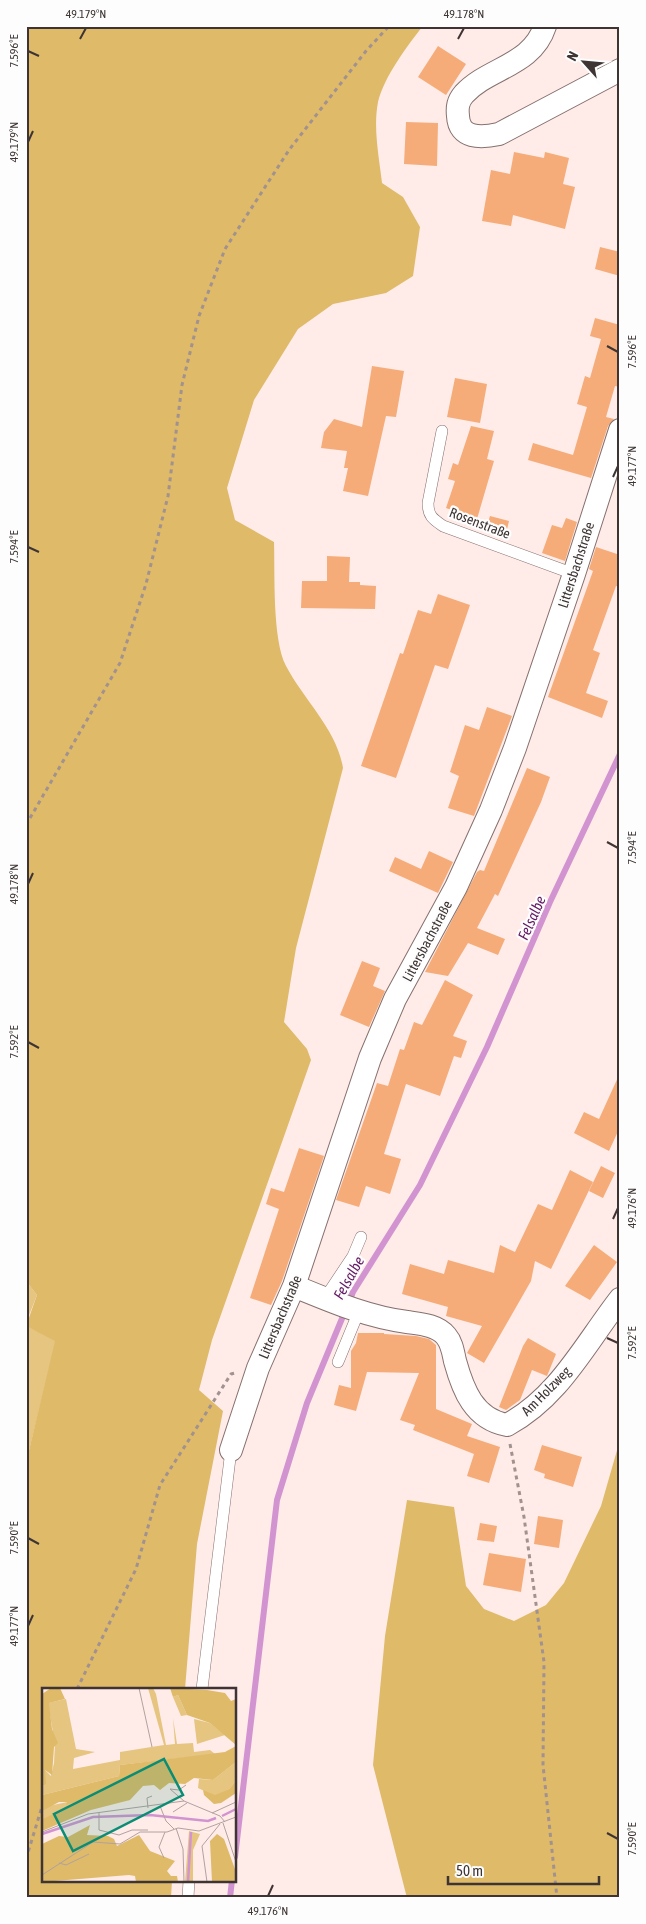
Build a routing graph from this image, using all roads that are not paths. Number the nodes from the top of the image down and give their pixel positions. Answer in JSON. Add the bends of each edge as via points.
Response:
{"nodes":[{"id":1,"x":545,"y":26,"type":"edge"},
{"id":2,"x":620,"y":70,"type":"edge"},
{"id":3,"x":620,"y":430,"type":"edge"},
{"id":4,"x":442,"y":431,"type":"dead end"},
{"id":5,"x":574,"y":574,"type":"junction"},
{"id":6,"x":361,"y":1237,"type":"dead end"},
{"id":7,"x":294,"y":1286,"type":"junction"},
{"id":8,"x":620,"y":1299,"type":"edge"},
{"id":9,"x":329,"y":1300,"type":"junction"},
{"id":10,"x":357,"y":1310,"type":"junction"},
{"id":11,"x":338,"y":1362,"type":"dead end"},
{"id":12,"x":231,"y":1450,"type":"joint"},
{"id":13,"x":202,"y":1688,"type":"edge"},
{"id":14,"x":190,"y":1882,"type":"edge"},
{"id":15,"x":188,"y":1898,"type":"edge"}],
"edges":[{"from":1,"to":2,"type":"street","via":[[534,47],[522,59],[464,94],[457,108],[462,130],[479,137],[499,134]]},
{"from":3,"to":5,"type":"street","name":"Littersbachstraße"},
{"from":4,"to":5,"type":"lane","name":"Rosenstraße","via":[[428,503],[428,512],[433,519],[443,526]]},
{"from":5,"to":7,"type":"street","name":"Littersbachstraße","via":[[491,810],[456,887],[396,999],[370,1058]]},
{"from":6,"to":9,"type":"lane"},
{"from":7,"to":9,"type":"street","name":"Am Holzweg"},
{"from":7,"to":12,"type":"street","name":"Littersbachstraße","via":[[258,1368]]},
{"from":8,"to":10,"type":"street","name":"Am Holzweg","via":[[562,1379],[536,1406],[507,1425],[488,1419],[473,1406],[459,1376],[451,1343],[442,1332],[424,1324],[378,1317]]},
{"from":9,"to":10,"type":"street","name":"Am Holzweg"},
{"from":10,"to":11,"type":"lane"},
{"from":12,"to":13,"type":"lane"},
{"from":14,"to":15,"type":"lane"}]}
